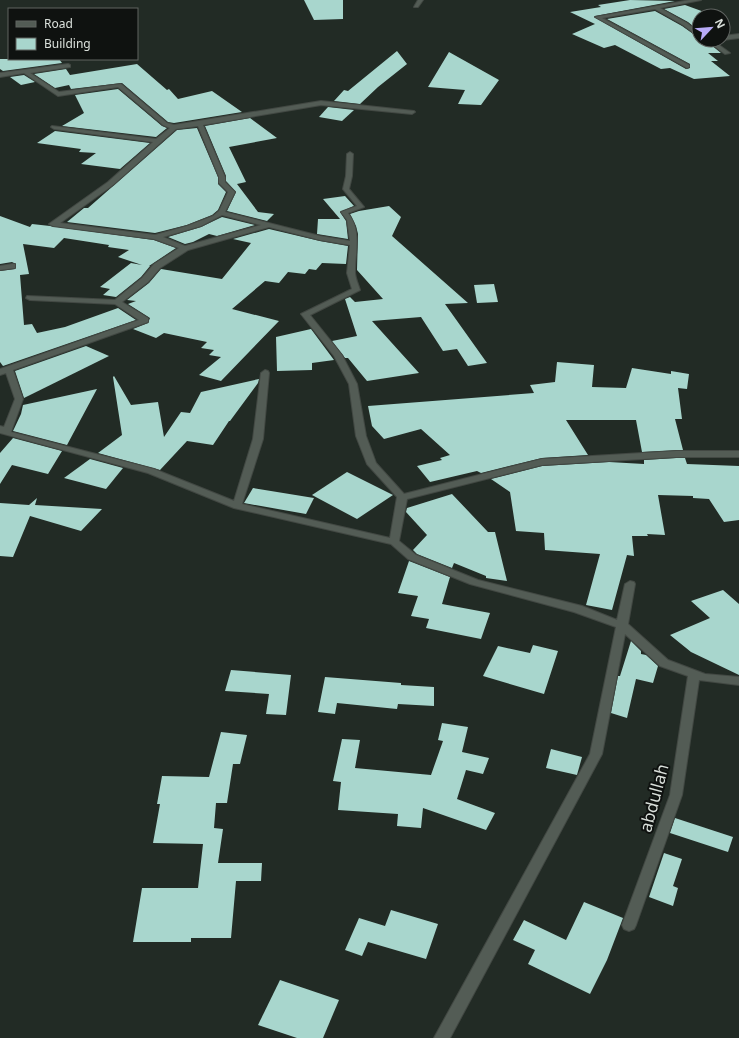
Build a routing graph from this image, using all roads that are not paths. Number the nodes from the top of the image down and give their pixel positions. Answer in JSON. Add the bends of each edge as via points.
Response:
{"nodes":[{"id":1,"x":421,"y":0,"type":"edge"},
{"id":2,"x":699,"y":0,"type":"edge"},
{"id":3,"x":416,"y":6,"type":"dead end"},
{"id":4,"x":657,"y":8,"type":"junction"},
{"id":5,"x":691,"y":29,"type":"edge"},
{"id":6,"x":720,"y":48,"type":"edge"},
{"id":7,"x":727,"y":53,"type":"dead end"},
{"id":8,"x":68,"y":66,"type":"dead end"},
{"id":9,"x":687,"y":66,"type":"dead end"},
{"id":10,"x":24,"y":71,"type":"junction"},
{"id":11,"x":0,"y":75,"type":"edge"},
{"id":12,"x":412,"y":112,"type":"dead end"},
{"id":13,"x":193,"y":125,"type":"junction"},
{"id":14,"x":54,"y":127,"type":"dead end"},
{"id":15,"x":174,"y":127,"type":"junction"},
{"id":16,"x":156,"y":141,"type":"junction"},
{"id":17,"x":350,"y":154,"type":"dead end"},
{"id":18,"x":221,"y":213,"type":"junction"},
{"id":19,"x":267,"y":225,"type":"junction"},
{"id":20,"x":155,"y":237,"type":"junction"},
{"id":21,"x":354,"y":244,"type":"junction"},
{"id":22,"x":185,"y":248,"type":"junction"},
{"id":23,"x":12,"y":266,"type":"dead end"},
{"id":24,"x":0,"y":268,"type":"edge"},
{"id":25,"x":30,"y":298,"type":"dead end"},
{"id":26,"x":117,"y":302,"type":"junction"},
{"id":27,"x":5,"y":371,"type":"edge"},
{"id":28,"x":265,"y":373,"type":"dead end"},
{"id":29,"x":3,"y":431,"type":"edge"},
{"id":30,"x":739,"y":454,"type":"edge"},
{"id":31,"x":402,"y":497,"type":"junction"},
{"id":32,"x":237,"y":506,"type":"junction"},
{"id":33,"x":394,"y":542,"type":"junction"},
{"id":34,"x":630,"y":584,"type":"dead end"},
{"id":35,"x":623,"y":626,"type":"junction"},
{"id":36,"x":694,"y":674,"type":"junction"},
{"id":37,"x":739,"y":681,"type":"edge"},
{"id":38,"x":629,"y":925,"type":"dead end"},
{"id":39,"x":442,"y":1038,"type":"edge"}],
"edges":[{"from":1,"to":3,"type":"street"},
{"from":2,"to":4,"type":"street"},
{"from":4,"to":5,"type":"street"},
{"from":4,"to":9,"type":"street","via":[[597,17]]},
{"from":6,"to":7,"type":"street"},
{"from":8,"to":10,"type":"street"},
{"from":10,"to":11,"type":"street"},
{"from":10,"to":15,"type":"street","via":[[58,94],[119,85],[165,124]]},
{"from":12,"to":13,"type":"street","via":[[321,103]]},
{"from":13,"to":15,"type":"street"},
{"from":13,"to":18,"type":"street","via":[[200,124],[222,177],[222,183],[232,192]]},
{"from":14,"to":16,"type":"street"},
{"from":15,"to":16,"type":"street"},
{"from":16,"to":20,"type":"street","via":[[127,170],[80,207],[53,224]]},
{"from":17,"to":21,"type":"street","via":[[346,189],[361,207],[344,212],[350,220]]},
{"from":18,"to":19,"type":"street"},
{"from":18,"to":20,"type":"street","via":[[186,228]]},
{"from":19,"to":21,"type":"street"},
{"from":19,"to":22,"type":"street"},
{"from":20,"to":22,"type":"street"},
{"from":21,"to":31,"type":"street","via":[[351,273],[356,290],[306,314],[338,355],[353,384],[361,436],[372,464]]},
{"from":22,"to":26,"type":"street","via":[[157,266],[145,280]]},
{"from":23,"to":24,"type":"street"},
{"from":25,"to":26,"type":"street"},
{"from":26,"to":27,"type":"street","via":[[145,320]]},
{"from":27,"to":29,"type":"street","via":[[19,399]]},
{"from":28,"to":32,"type":"street","via":[[258,439]]},
{"from":29,"to":32,"type":"street","via":[[151,471]]},
{"from":30,"to":31,"type":"street","via":[[668,454],[542,462]]},
{"from":31,"to":33,"type":"street"},
{"from":32,"to":33,"type":"street"},
{"from":33,"to":35,"type":"street","via":[[412,557],[474,582],[578,609]]},
{"from":34,"to":35,"type":"street"},
{"from":35,"to":36,"type":"street","via":[[664,663]]},
{"from":35,"to":39,"type":"street","via":[[596,754]]},
{"from":36,"to":37,"type":"street","via":[[704,678]]},
{"from":36,"to":38,"type":"street","name":"abdullah","via":[[676,795]]}]}
